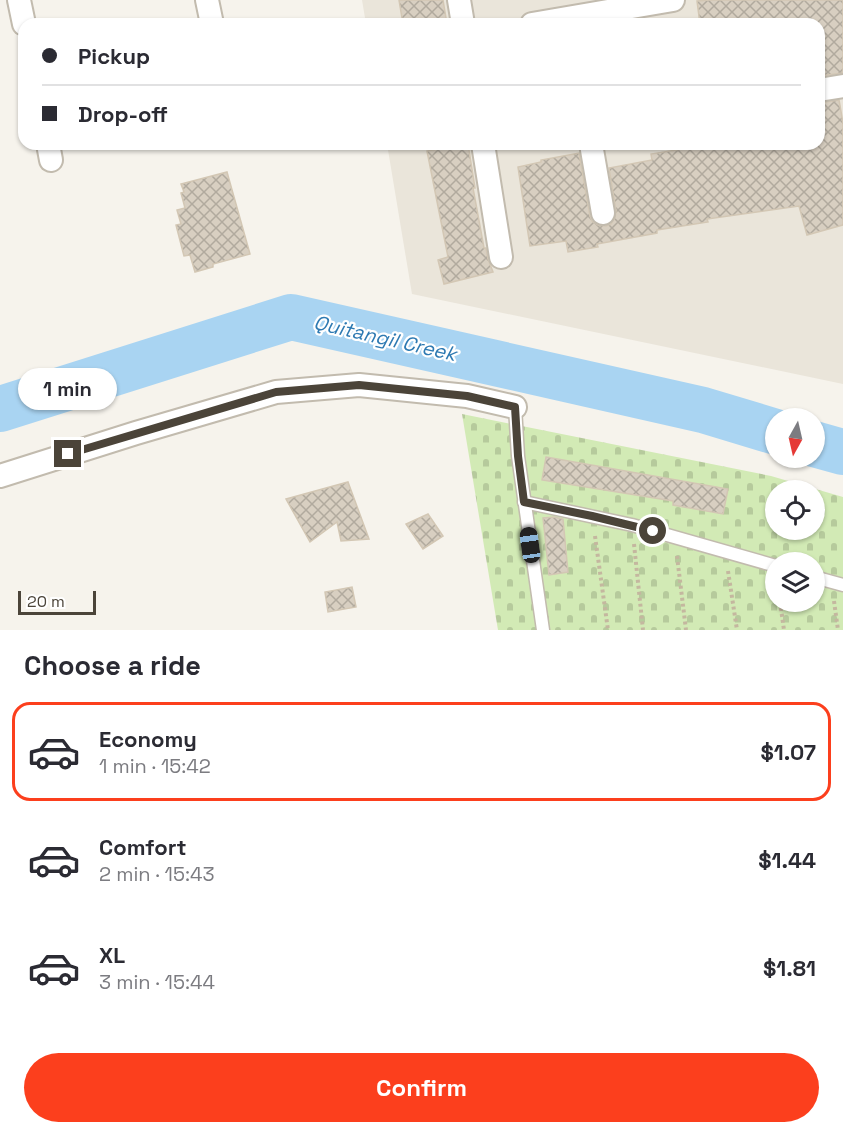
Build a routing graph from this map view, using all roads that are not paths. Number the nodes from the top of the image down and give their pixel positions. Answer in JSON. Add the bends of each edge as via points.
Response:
{"nodes":[{"id":1,"x":19,"y":0,"type":"edge"},
{"id":2,"x":207,"y":0,"type":"edge"},
{"id":3,"x":459,"y":0,"type":"edge"},
{"id":4,"x":673,"y":0,"type":"edge"},
{"id":5,"x":23,"y":18,"type":"edge"},
{"id":6,"x":211,"y":18,"type":"edge"},
{"id":7,"x":462,"y":18,"type":"edge"},
{"id":8,"x":567,"y":18,"type":"edge"},
{"id":9,"x":843,"y":86,"type":"edge"},
{"id":10,"x":825,"y":89,"type":"edge"},
{"id":11,"x":490,"y":150,"type":"edge"},
{"id":12,"x":592,"y":150,"type":"edge"},
{"id":13,"x":603,"y":213,"type":"dead end"},
{"id":14,"x":501,"y":256,"type":"dead end"},
{"id":15,"x":515,"y":407,"type":"joint"},
{"id":16,"x":0,"y":476,"type":"edge"},
{"id":17,"x":524,"y":502,"type":"junction"},
{"id":18,"x":765,"y":563,"type":"edge"},
{"id":19,"x":543,"y":630,"type":"edge"}],
"edges":[{"from":1,"to":5,"type":"street"},
{"from":2,"to":6,"type":"street"},
{"from":3,"to":7,"type":"street"},
{"from":4,"to":8,"type":"street"},
{"from":9,"to":10,"type":"street"},
{"from":11,"to":14,"type":"street"},
{"from":12,"to":13,"type":"street"},
{"from":15,"to":16,"type":"street","via":[[467,396],[359,385],[276,392]]},
{"from":15,"to":17,"type":"lane"},
{"from":17,"to":18,"type":"lane","via":[[632,525]]},
{"from":17,"to":19,"type":"lane"}]}
